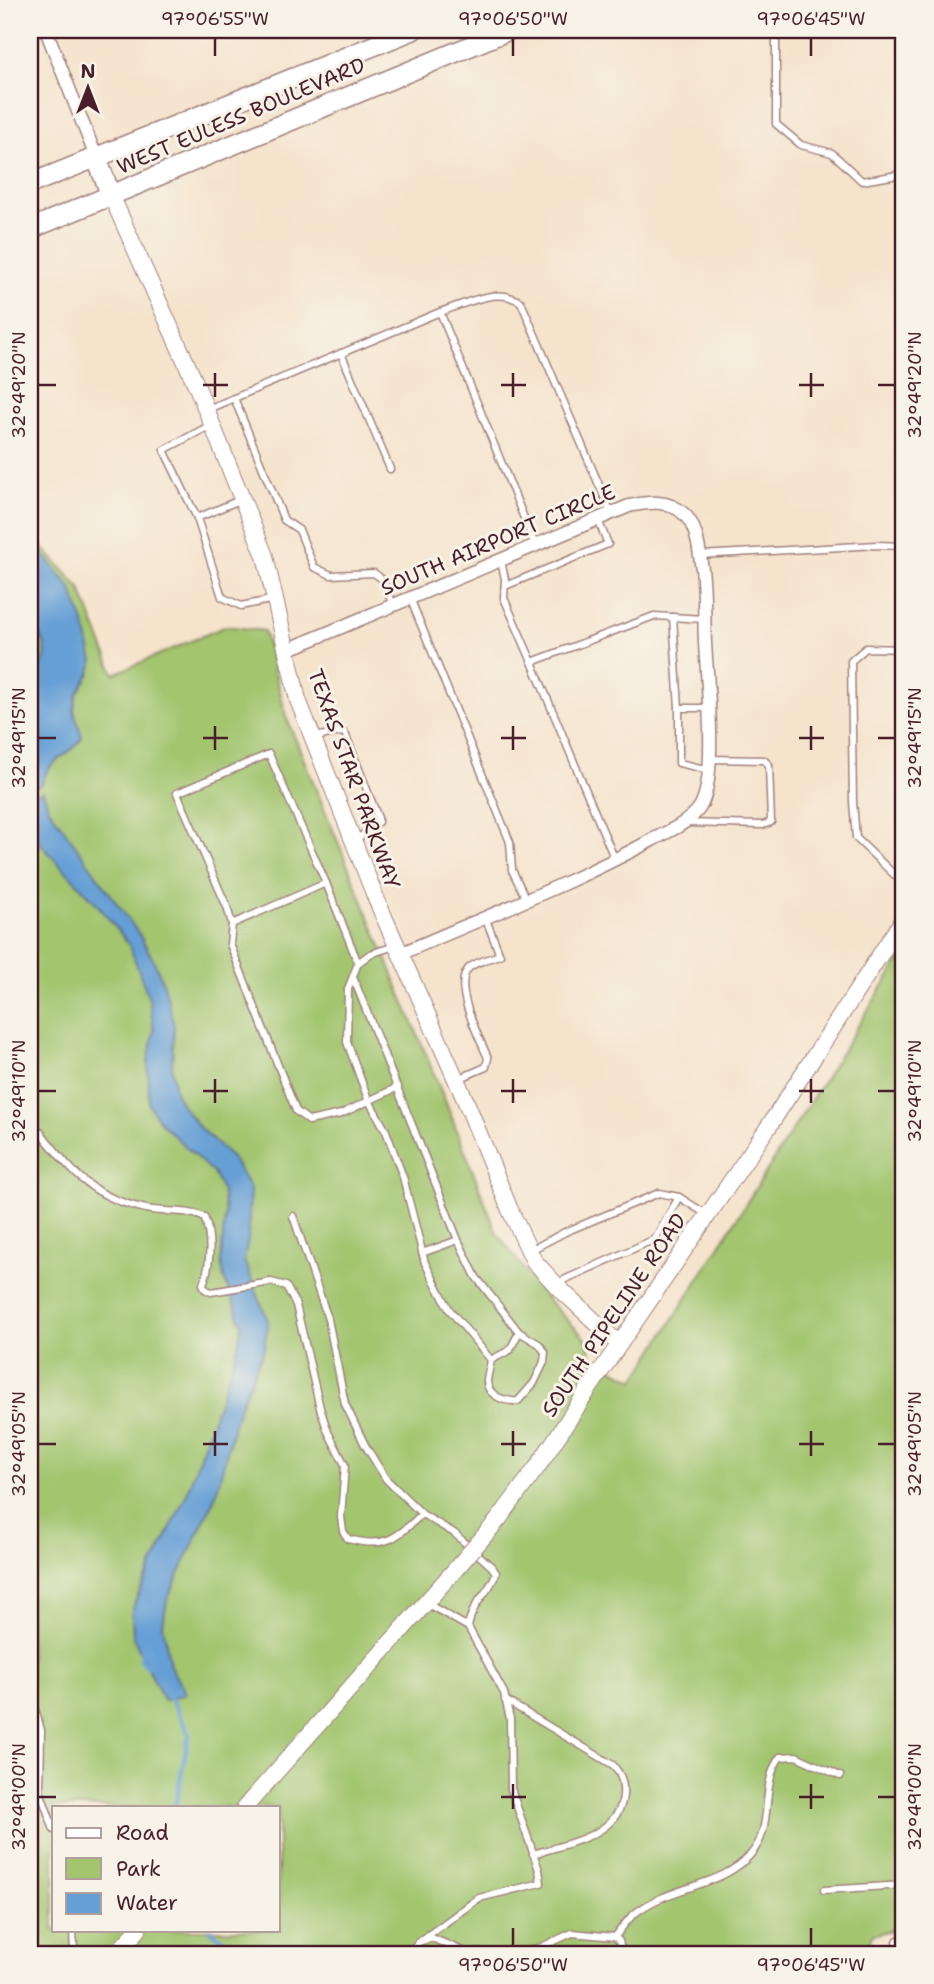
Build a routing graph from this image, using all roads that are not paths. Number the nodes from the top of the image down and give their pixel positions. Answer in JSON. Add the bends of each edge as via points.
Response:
{"nodes":[{"id":1,"x":46,"y":30,"type":"edge"},
{"id":2,"x":413,"y":30,"type":"edge"},
{"id":3,"x":509,"y":30,"type":"edge"},
{"id":4,"x":776,"y":30,"type":"edge"},
{"id":5,"x":96,"y":157,"type":"junction"},
{"id":6,"x":904,"y":174,"type":"edge"},
{"id":7,"x":30,"y":184,"type":"edge"},
{"id":8,"x":111,"y":195,"type":"junction"},
{"id":9,"x":30,"y":229,"type":"edge"},
{"id":10,"x":440,"y":312,"type":"junction"},
{"id":11,"x":341,"y":354,"type":"junction"},
{"id":12,"x":234,"y":398,"type":"junction"},
{"id":13,"x":210,"y":417,"type":"junction"},
{"id":14,"x":390,"y":469,"type":"dead end"},
{"id":15,"x":242,"y":499,"type":"junction"},
{"id":16,"x":611,"y":513,"type":"junction"},
{"id":17,"x":197,"y":518,"type":"junction"},
{"id":18,"x":597,"y":519,"type":"junction"},
{"id":19,"x":535,"y":545,"type":"junction"},
{"id":20,"x":904,"y":546,"type":"edge"},
{"id":21,"x":699,"y":555,"type":"junction"},
{"id":22,"x":500,"y":560,"type":"junction"},
{"id":23,"x":505,"y":586,"type":"junction"},
{"id":24,"x":410,"y":598,"type":"junction"},
{"id":25,"x":275,"y":599,"type":"junction"},
{"id":26,"x":393,"y":605,"type":"junction"},
{"id":27,"x":673,"y":617,"type":"junction"},
{"id":28,"x":704,"y":619,"type":"junction"},
{"id":29,"x":904,"y":649,"type":"edge"},
{"id":30,"x":287,"y":650,"type":"junction"},
{"id":31,"x":532,"y":662,"type":"junction"},
{"id":32,"x":679,"y":708,"type":"junction"},
{"id":33,"x":708,"y":708,"type":"junction"},
{"id":34,"x":313,"y":737,"type":"junction"},
{"id":35,"x":709,"y":764,"type":"junction"},
{"id":36,"x":684,"y":822,"type":"junction"},
{"id":37,"x":354,"y":842,"type":"junction"},
{"id":38,"x":615,"y":860,"type":"junction"},
{"id":39,"x":326,"y":883,"type":"junction"},
{"id":40,"x":904,"y":884,"type":"edge"},
{"id":41,"x":526,"y":899,"type":"junction"},
{"id":42,"x":485,"y":917,"type":"junction"},
{"id":43,"x":904,"y":918,"type":"edge"},
{"id":44,"x":232,"y":924,"type":"junction"},
{"id":45,"x":398,"y":950,"type":"junction"},
{"id":46,"x":358,"y":963,"type":"junction"},
{"id":47,"x":353,"y":976,"type":"junction"},
{"id":48,"x":456,"y":1080,"type":"junction"},
{"id":49,"x":398,"y":1087,"type":"junction"},
{"id":50,"x":368,"y":1099,"type":"junction"},
{"id":51,"x":30,"y":1120,"type":"edge"},
{"id":52,"x":679,"y":1197,"type":"junction"},
{"id":53,"x":708,"y":1215,"type":"junction"},
{"id":54,"x":293,"y":1216,"type":"dead end"},
{"id":55,"x":458,"y":1240,"type":"junction"},
{"id":56,"x":529,"y":1251,"type":"junction"},
{"id":57,"x":422,"y":1253,"type":"junction"},
{"id":58,"x":555,"y":1284,"type":"junction"},
{"id":59,"x":519,"y":1332,"type":"junction"},
{"id":60,"x":619,"y":1344,"type":"junction"},
{"id":61,"x":491,"y":1360,"type":"junction"},
{"id":62,"x":422,"y":1514,"type":"junction"},
{"id":63,"x":426,"y":1603,"type":"junction"},
{"id":64,"x":468,"y":1627,"type":"junction"},
{"id":65,"x":30,"y":1692,"type":"edge"},
{"id":66,"x":505,"y":1700,"type":"junction"},
{"id":67,"x":840,"y":1776,"type":"dead end"},
{"id":68,"x":246,"y":1806,"type":"edge"},
{"id":69,"x":52,"y":1824,"type":"edge"},
{"id":70,"x":533,"y":1854,"type":"junction"},
{"id":71,"x":904,"y":1885,"type":"edge"},
{"id":72,"x":824,"y":1890,"type":"dead end"},
{"id":73,"x":73,"y":1932,"type":"edge"},
{"id":74,"x":136,"y":1932,"type":"edge"},
{"id":75,"x":615,"y":1937,"type":"junction"},
{"id":76,"x":904,"y":1938,"type":"edge"},
{"id":77,"x":419,"y":1942,"type":"junction"},
{"id":78,"x":74,"y":1954,"type":"edge"},
{"id":79,"x":116,"y":1954,"type":"edge"},
{"id":80,"x":410,"y":1954,"type":"edge"},
{"id":81,"x":622,"y":1954,"type":"edge"},
{"id":82,"x":891,"y":1954,"type":"edge"}],
"edges":[{"from":1,"to":5,"type":"street"},
{"from":2,"to":5,"type":"main road","name":"WEST EULESS BOULEVARD"},
{"from":3,"to":8,"type":"main road","name":"WEST EULESS BOULEVARD"},
{"from":4,"to":6,"type":"lane","via":[[776,124],[802,145],[832,153],[862,181]]},
{"from":5,"to":7,"type":"main road","name":"WEST EULESS BOULEVARD"},
{"from":5,"to":8,"type":"main road"},
{"from":8,"to":9,"type":"main road","name":"WEST EULESS BOULEVARD"},
{"from":8,"to":13,"type":"street","name":"TEXAS STAR PARKWAY"},
{"from":10,"to":11,"type":"lane"},
{"from":10,"to":16,"type":"lane","via":[[499,294],[521,302]]},
{"from":10,"to":19,"type":"lane"},
{"from":11,"to":12,"type":"lane"},
{"from":11,"to":14,"type":"lane"},
{"from":12,"to":13,"type":"lane"},
{"from":12,"to":26,"type":"lane","via":[[284,520],[299,530],[314,567],[331,575],[374,573],[382,579]]},
{"from":13,"to":15,"type":"street","name":"TEXAS STAR PARKWAY"},
{"from":13,"to":17,"type":"lane","via":[[164,450]]},
{"from":15,"to":17,"type":"lane"},
{"from":15,"to":25,"type":"street","name":"TEXAS STAR PARKWAY","via":[[265,556]]},
{"from":16,"to":18,"type":"street","name":"SOUTH AIRPORT CIRCLE"},
{"from":16,"to":21,"type":"street","name":"SOUTH AIRPORT CIRCLE","via":[[646,503],[671,506],[694,528]]},
{"from":17,"to":25,"type":"lane","via":[[222,597],[241,606]]},
{"from":18,"to":19,"type":"street","name":"SOUTH AIRPORT CIRCLE"},
{"from":18,"to":23,"type":"lane","via":[[608,544]]},
{"from":19,"to":22,"type":"street","name":"SOUTH AIRPORT CIRCLE"},
{"from":20,"to":21,"type":"lane"},
{"from":21,"to":28,"type":"street","name":"SOUTH AIRPORT CIRCLE"},
{"from":22,"to":23,"type":"lane"},
{"from":22,"to":24,"type":"street","name":"SOUTH AIRPORT CIRCLE"},
{"from":23,"to":31,"type":"lane","via":[[504,598]]},
{"from":24,"to":26,"type":"street","name":"SOUTH AIRPORT CIRCLE"},
{"from":24,"to":41,"type":"lane","via":[[510,842],[512,870]]},
{"from":25,"to":30,"type":"street","name":"TEXAS STAR PARKWAY"},
{"from":26,"to":30,"type":"street","name":"SOUTH AIRPORT CIRCLE"},
{"from":27,"to":28,"type":"lane"},
{"from":27,"to":31,"type":"lane","via":[[654,616]]},
{"from":27,"to":32,"type":"lane"},
{"from":28,"to":33,"type":"street","name":"SOUTH AIRPORT CIRCLE"},
{"from":29,"to":40,"type":"lane","via":[[866,648],[851,661],[856,838]]},
{"from":30,"to":34,"type":"street","name":"TEXAS STAR PARKWAY","via":[[298,700]]},
{"from":31,"to":38,"type":"lane"},
{"from":32,"to":33,"type":"lane"},
{"from":32,"to":35,"type":"lane","via":[[678,763]]},
{"from":33,"to":35,"type":"street","name":"SOUTH AIRPORT CIRCLE"},
{"from":34,"to":37,"type":"street","name":"TEXAS STAR PARKWAY"},
{"from":34,"to":37,"type":"lane","via":[[345,733],[378,818]]},
{"from":35,"to":36,"type":"street","name":"SOUTH AIRPORT CIRCLE","via":[[705,794]]},
{"from":35,"to":36,"type":"lane","via":[[764,760],[769,765],[771,821],[763,825]]},
{"from":36,"to":38,"type":"street","name":"SOUTH AIRPORT CIRCLE"},
{"from":37,"to":45,"type":"street","name":"TEXAS STAR PARKWAY"},
{"from":38,"to":41,"type":"street","name":"SOUTH AIRPORT CIRCLE"},
{"from":39,"to":44,"type":"lane"},
{"from":39,"to":44,"type":"lane","via":[[269,754],[177,793]]},
{"from":39,"to":46,"type":"lane"},
{"from":41,"to":42,"type":"street","name":"SOUTH AIRPORT CIRCLE"},
{"from":42,"to":45,"type":"street","name":"SOUTH AIRPORT CIRCLE"},
{"from":42,"to":48,"type":"lane","via":[[500,955],[469,968],[462,986],[488,1058],[486,1067]]},
{"from":43,"to":53,"type":"street","name":"SOUTH PIPELINE ROAD"},
{"from":44,"to":50,"type":"lane","via":[[230,944],[296,1111],[309,1121],[341,1114]]},
{"from":45,"to":46,"type":"lane","via":[[370,954]]},
{"from":45,"to":48,"type":"street","name":"TEXAS STAR PARKWAY"},
{"from":46,"to":47,"type":"lane"},
{"from":47,"to":49,"type":"lane"},
{"from":47,"to":50,"type":"lane","via":[[348,989],[347,1042]]},
{"from":48,"to":56,"type":"street","name":"TEXAS STAR PARKWAY"},
{"from":49,"to":50,"type":"lane"},
{"from":49,"to":55,"type":"lane"},
{"from":50,"to":57,"type":"lane","via":[[386,1131]]},
{"from":51,"to":62,"type":"lane","via":[[85,1184],[125,1204],[204,1217],[209,1236],[205,1289],[211,1292],[271,1282],[286,1286],[296,1305],[320,1408],[345,1465],[341,1517],[348,1539],[389,1541]]},
{"from":52,"to":53,"type":"lane"},
{"from":52,"to":56,"type":"lane","via":[[659,1193]]},
{"from":52,"to":58,"type":"lane","via":[[655,1238]]},
{"from":53,"to":60,"type":"street","name":"SOUTH PIPELINE ROAD"},
{"from":54,"to":62,"type":"lane","via":[[328,1319],[345,1404],[386,1479]]},
{"from":55,"to":57,"type":"lane"},
{"from":55,"to":59,"type":"lane","via":[[476,1277]]},
{"from":56,"to":58,"type":"street","name":"TEXAS STAR PARKWAY"},
{"from":57,"to":61,"type":"lane","via":[[449,1309]]},
{"from":58,"to":60,"type":"street","name":"TEXAS STAR PARKWAY"},
{"from":59,"to":61,"type":"lane","via":[[510,1350]]},
{"from":59,"to":61,"type":"lane","via":[[545,1352],[534,1383],[518,1401],[507,1402],[491,1392],[487,1382]]},
{"from":60,"to":63,"type":"street","name":"SOUTH PIPELINE ROAD","bridge":true,"via":[[498,1520]]},
{"from":62,"to":64,"type":"lane","via":[[454,1533],[496,1573],[477,1600]]},
{"from":63,"to":64,"type":"lane"},
{"from":63,"to":68,"type":"street","name":"SOUTH PIPELINE ROAD"},
{"from":64,"to":66,"type":"lane"},
{"from":65,"to":69,"type":"lane","via":[[41,1730],[40,1791]]},
{"from":66,"to":70,"type":"lane","via":[[512,1741],[511,1789]]},
{"from":66,"to":70,"type":"lane","via":[[613,1765],[623,1784],[620,1807],[606,1826]]},
{"from":67,"to":75,"type":"lane","via":[[796,1756],[780,1758],[770,1777],[766,1816],[753,1853],[736,1869],[656,1901],[632,1916]]},
{"from":70,"to":77,"type":"lane","via":[[541,1883],[479,1899]]},
{"from":71,"to":72,"type":"lane"},
{"from":73,"to":78,"type":"lane"},
{"from":74,"to":79,"type":"street"},
{"from":75,"to":77,"type":"lane","via":[[572,1933],[539,1948],[496,1953],[467,1953],[432,1938]]},
{"from":75,"to":81,"type":"lane"},
{"from":76,"to":82,"type":"lane"},
{"from":77,"to":80,"type":"lane"}]}
